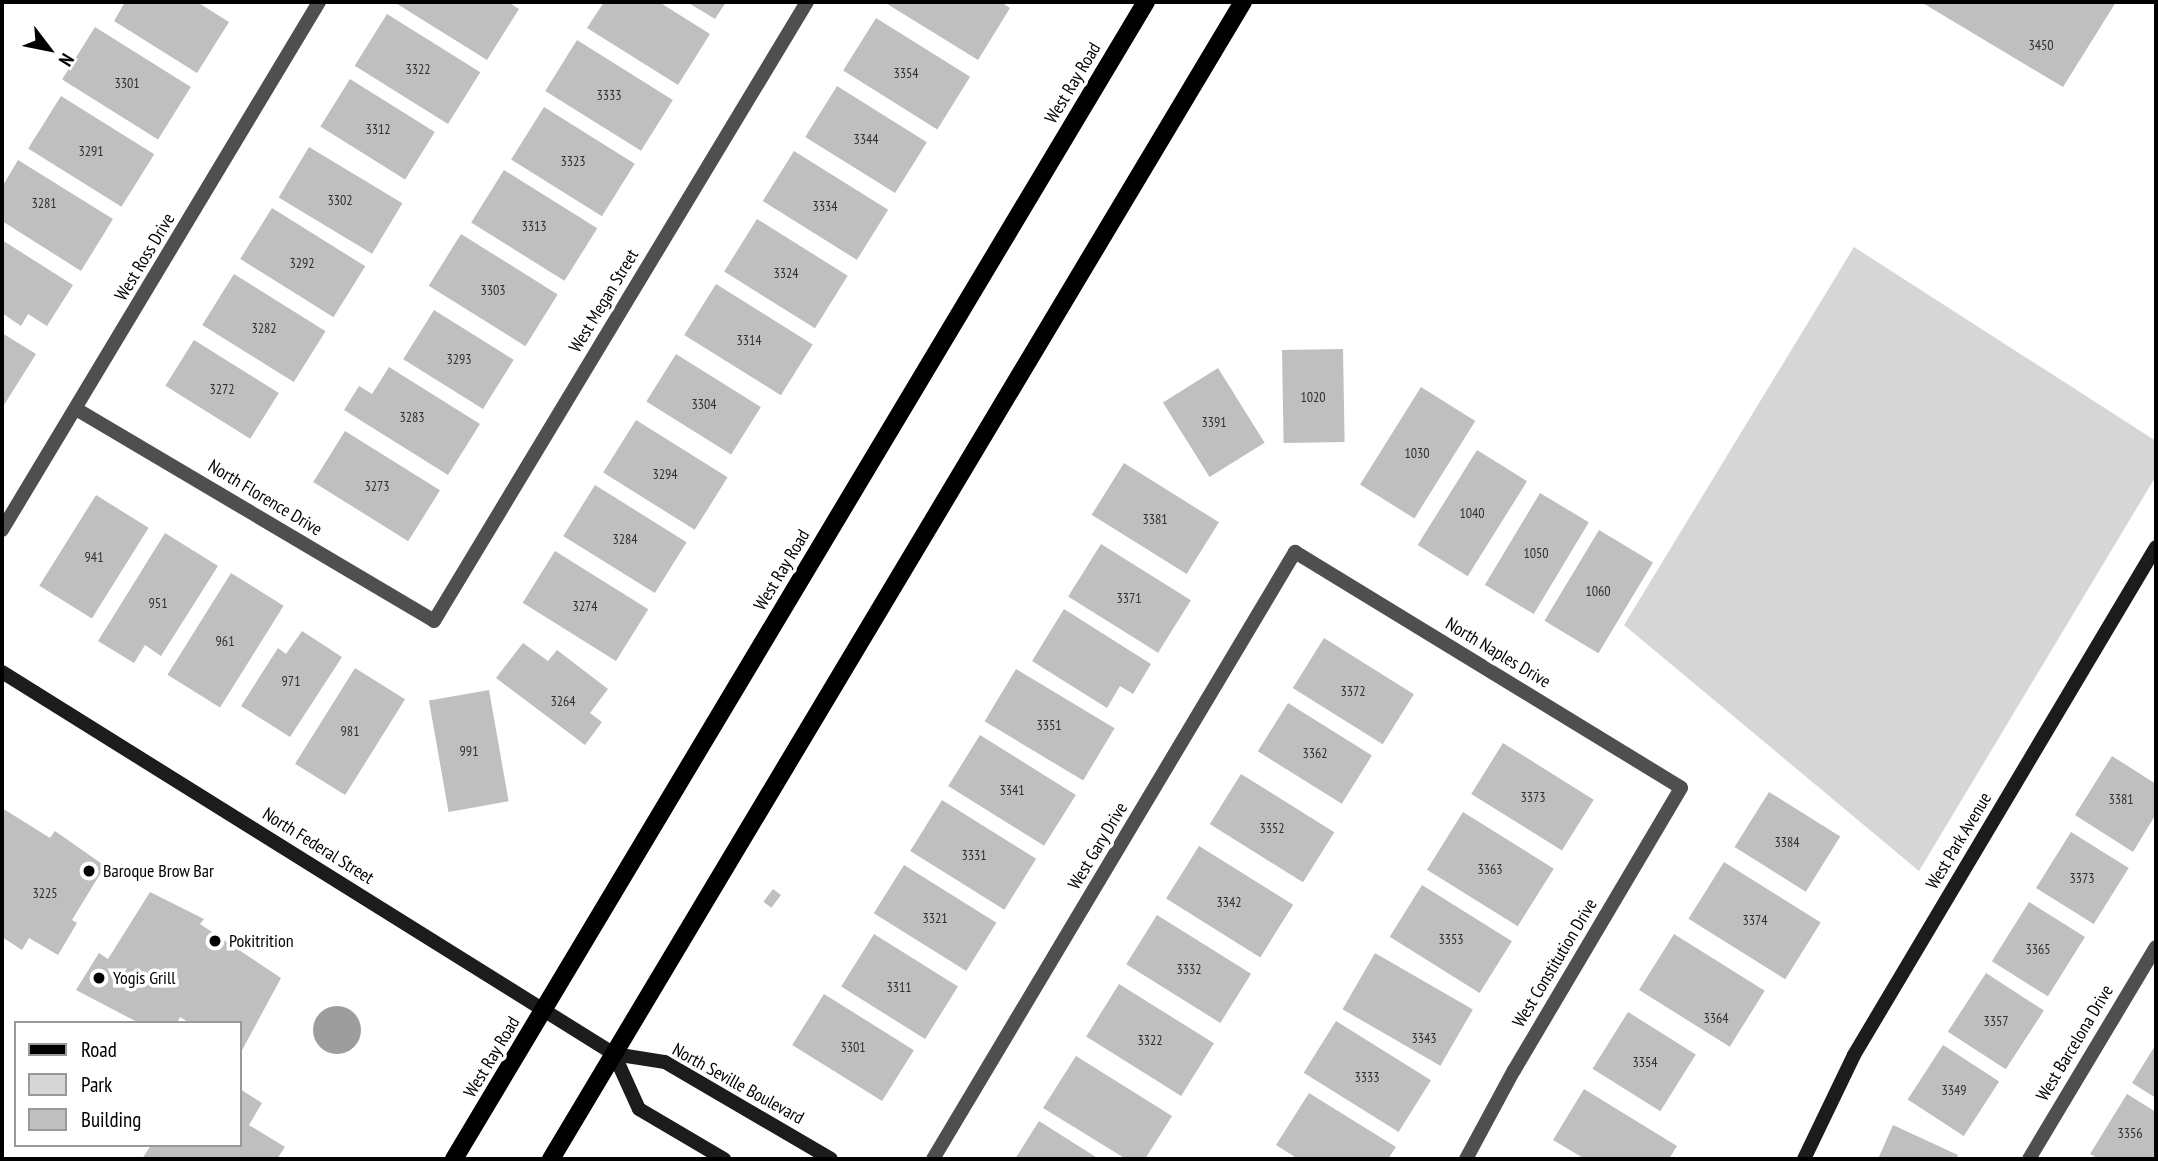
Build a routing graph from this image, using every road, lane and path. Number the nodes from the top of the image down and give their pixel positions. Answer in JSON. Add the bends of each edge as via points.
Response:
{"nodes":[{"id":1,"x":319,"y":2,"type":"edge"},
{"id":2,"x":807,"y":2,"type":"edge"},
{"id":3,"x":1146,"y":2,"type":"edge"},
{"id":4,"x":1243,"y":2,"type":"edge"},
{"id":5,"x":76,"y":409,"type":"junction"},
{"id":6,"x":2,"y":530,"type":"edge"},
{"id":7,"x":2156,"y":547,"type":"edge"},
{"id":8,"x":1295,"y":552,"type":"joint"},
{"id":9,"x":433,"y":621,"type":"joint"},
{"id":10,"x":2,"y":672,"type":"edge"},
{"id":11,"x":1681,"y":788,"type":"joint"},
{"id":12,"x":2156,"y":947,"type":"edge"},
{"id":13,"x":545,"y":1009,"type":"junction"},
{"id":14,"x":614,"y":1054,"type":"junction"},
{"id":15,"x":454,"y":1159,"type":"edge"},
{"id":16,"x":551,"y":1159,"type":"edge"},
{"id":17,"x":724,"y":1159,"type":"edge"},
{"id":18,"x":831,"y":1159,"type":"edge"},
{"id":19,"x":933,"y":1159,"type":"edge"},
{"id":20,"x":1466,"y":1159,"type":"edge"},
{"id":21,"x":1804,"y":1159,"type":"edge"},
{"id":22,"x":2029,"y":1159,"type":"edge"}],
"edges":[{"from":1,"to":5,"type":"street","name":"West Ross Drive"},
{"from":2,"to":9,"type":"street","name":"West Megan Street"},
{"from":3,"to":13,"type":"main road","name":"West Ray Road"},
{"from":4,"to":14,"type":"main road"},
{"from":5,"to":6,"type":"street","name":"West Ross Drive"},
{"from":5,"to":9,"type":"street","name":"North Florence Drive"},
{"from":7,"to":21,"type":"street","name":"West Park Avenue","via":[[1854,1055]]},
{"from":8,"to":11,"type":"street","name":"North Naples Drive"},
{"from":8,"to":19,"type":"street","name":"West Gary Drive"},
{"from":10,"to":13,"type":"street","name":"North Federal Street"},
{"from":11,"to":20,"type":"street","name":"West Constitution Drive"},
{"from":12,"to":22,"type":"street","name":"West Barcelona Drive"},
{"from":13,"to":14,"type":"street","name":"North Federal Street"},
{"from":13,"to":15,"type":"main road","name":"West Ray Road"},
{"from":14,"to":16,"type":"main road"},
{"from":14,"to":17,"type":"street","via":[[639,1109]]},
{"from":14,"to":18,"type":"street","name":"North Seville Boulevard","via":[[665,1062]]}]}
